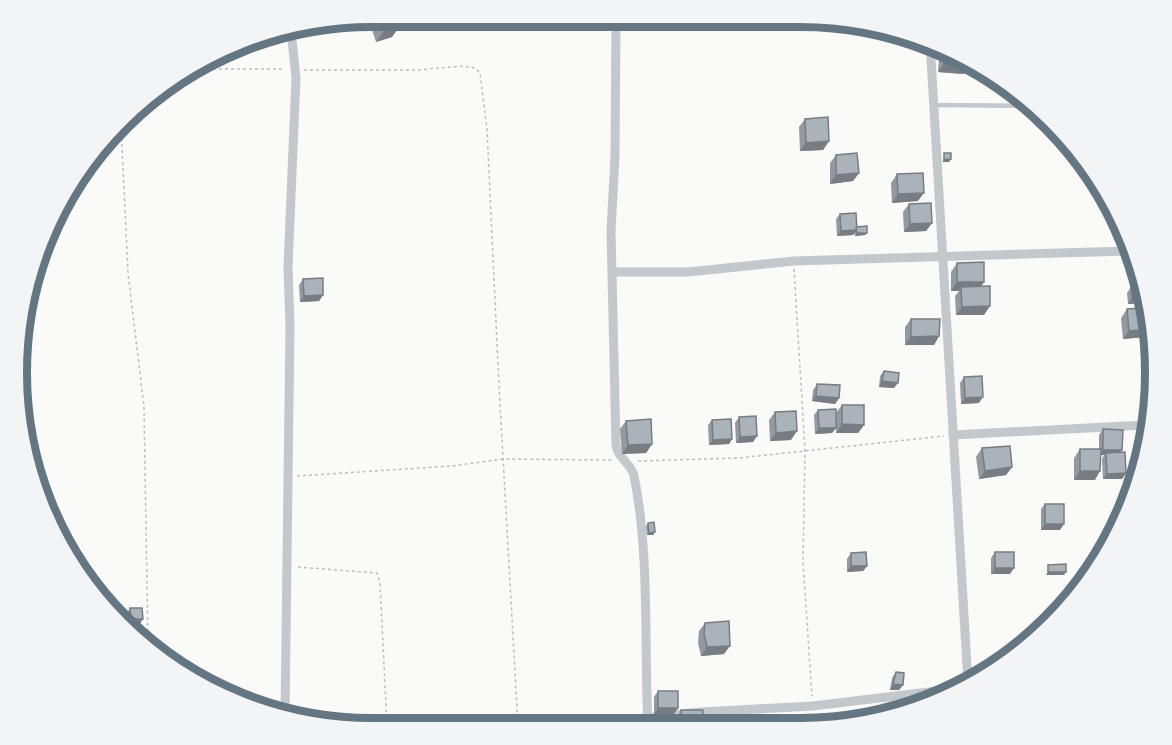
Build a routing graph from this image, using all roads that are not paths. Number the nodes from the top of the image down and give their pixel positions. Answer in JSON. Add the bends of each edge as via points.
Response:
{"nodes":[{"id":1,"x":616,"y":27,"type":"edge"},
{"id":2,"x":292,"y":37,"type":"edge"},
{"id":3,"x":931,"y":52,"type":"edge"},
{"id":4,"x":934,"y":105,"type":"junction"},
{"id":5,"x":1019,"y":106,"type":"edge"},
{"id":6,"x":1123,"y":251,"type":"edge"},
{"id":7,"x":943,"y":256,"type":"junction"},
{"id":8,"x":612,"y":273,"type":"junction"},
{"id":9,"x":1141,"y":425,"type":"edge"},
{"id":10,"x":953,"y":435,"type":"junction"},
{"id":11,"x":967,"y":674,"type":"edge"},
{"id":12,"x":933,"y":692,"type":"edge"},
{"id":13,"x":285,"y":706,"type":"edge"},
{"id":14,"x":648,"y":718,"type":"edge"},
{"id":15,"x":683,"y":718,"type":"edge"}],
"edges":[{"from":1,"to":8,"type":"street"},
{"from":2,"to":13,"type":"street"},
{"from":3,"to":4,"type":"street"},
{"from":4,"to":5,"type":"lane"},
{"from":4,"to":7,"type":"street"},
{"from":6,"to":7,"type":"street"},
{"from":7,"to":8,"type":"street"},
{"from":7,"to":10,"type":"street"},
{"from":8,"to":14,"type":"street","via":[[616,445],[634,472],[641,525]]},
{"from":9,"to":10,"type":"street"},
{"from":10,"to":11,"type":"street"},
{"from":12,"to":15,"type":"street"}]}
